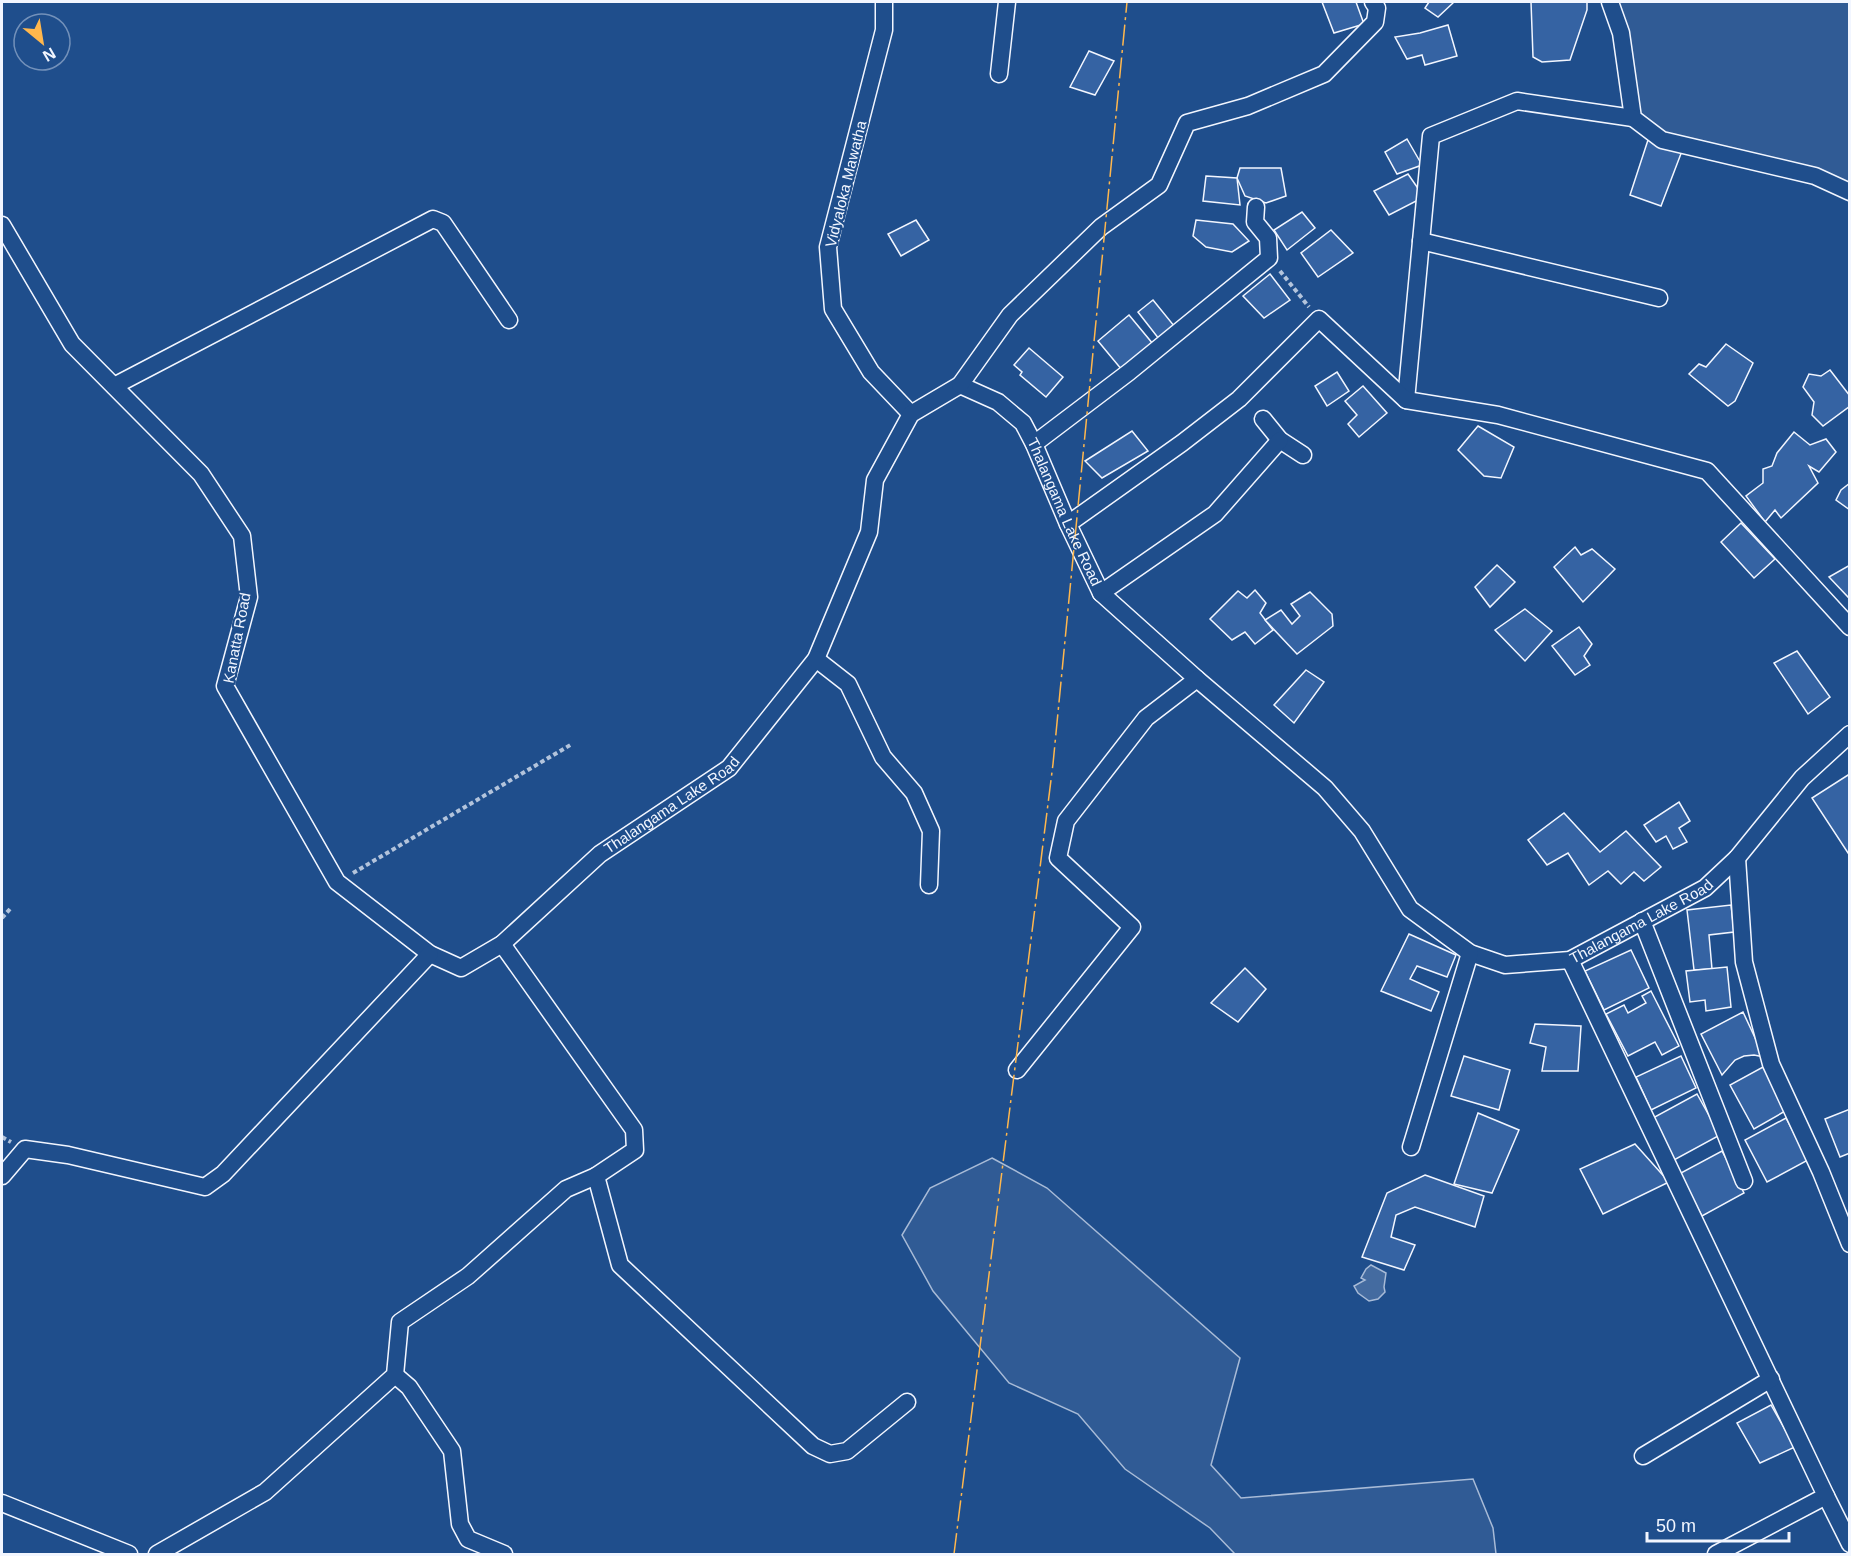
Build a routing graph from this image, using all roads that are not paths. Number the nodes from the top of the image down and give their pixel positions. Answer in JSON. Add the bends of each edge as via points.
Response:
{"nodes":[{"id":1,"x":884,"y":2,"type":"edge"},
{"id":2,"x":1007,"y":2,"type":"edge"},
{"id":3,"x":1373,"y":2,"type":"edge"},
{"id":4,"x":1610,"y":2,"type":"edge"},
{"id":5,"x":999,"y":74,"type":"dead end"},
{"id":6,"x":1633,"y":118,"type":"junction"},
{"id":7,"x":1850,"y":192,"type":"edge"},
{"id":8,"x":1256,"y":207,"type":"dead end"},
{"id":9,"x":2,"y":225,"type":"edge"},
{"id":10,"x":1421,"y":241,"type":"junction"},
{"id":11,"x":1659,"y":298,"type":"dead end"},
{"id":12,"x":509,"y":320,"type":"dead end"},
{"id":13,"x":960,"y":385,"type":"junction"},
{"id":14,"x":114,"y":386,"type":"junction"},
{"id":15,"x":1406,"y":400,"type":"junction"},
{"id":16,"x":911,"y":414,"type":"junction"},
{"id":17,"x":1263,"y":419,"type":"dead end"},
{"id":18,"x":1280,"y":440,"type":"junction"},
{"id":19,"x":1034,"y":444,"type":"junction"},
{"id":20,"x":1303,"y":455,"type":"dead end"},
{"id":21,"x":1068,"y":524,"type":"junction"},
{"id":22,"x":1101,"y":593,"type":"junction"},
{"id":23,"x":1850,"y":627,"type":"edge"},
{"id":24,"x":816,"y":659,"type":"junction"},
{"id":25,"x":1197,"y":679,"type":"junction"},
{"id":26,"x":1850,"y":734,"type":"edge"},
{"id":27,"x":1737,"y":858,"type":"junction"},
{"id":28,"x":929,"y":885,"type":"dead end"},
{"id":29,"x":1641,"y":921,"type":"junction"},
{"id":30,"x":502,"y":944,"type":"junction"},
{"id":31,"x":1470,"y":953,"type":"junction"},
{"id":32,"x":430,"y":954,"type":"junction"},
{"id":33,"x":1570,"y":960,"type":"junction"},
{"id":34,"x":1017,"y":1070,"type":"dead end"},
{"id":35,"x":1411,"y":1147,"type":"dead end"},
{"id":36,"x":2,"y":1176,"type":"edge"},
{"id":37,"x":596,"y":1176,"type":"junction"},
{"id":38,"x":1744,"y":1181,"type":"dead end"},
{"id":39,"x":1850,"y":1244,"type":"edge"},
{"id":40,"x":395,"y":1375,"type":"junction"},
{"id":41,"x":1771,"y":1379,"type":"junction"},
{"id":42,"x":908,"y":1402,"type":"dead end"},
{"id":43,"x":1643,"y":1456,"type":"dead end"},
{"id":44,"x":1826,"y":1496,"type":"junction"},
{"id":45,"x":2,"y":1503,"type":"edge"},
{"id":46,"x":1850,"y":1544,"type":"edge"},
{"id":47,"x":129,"y":1554,"type":"edge"},
{"id":48,"x":157,"y":1554,"type":"edge"},
{"id":49,"x":504,"y":1554,"type":"edge"},
{"id":50,"x":1716,"y":1554,"type":"edge"}],
"edges":[{"from":1,"to":16,"type":"street","name":"Vidyaloka Mawatha","via":[[884,30],[828,247],[833,309],[871,372]]},
{"from":2,"to":5,"type":"street"},
{"from":3,"to":13,"type":"street","via":[[1377,8],[1375,22],[1324,74],[1248,106],[1187,123],[1159,185],[1101,227],[1010,315]]},
{"from":4,"to":6,"type":"street","via":[[1621,33]]},
{"from":6,"to":7,"type":"street","via":[[1662,140],[1815,176]]},
{"from":6,"to":10,"type":"street","via":[[1517,101],[1431,136]]},
{"from":8,"to":19,"type":"street","via":[[1255,222],[1268,238],[1269,258]]},
{"from":9,"to":14,"type":"street","name":"Kanatta Road","via":[[72,344]]},
{"from":10,"to":11,"type":"street"},
{"from":10,"to":15,"type":"street"},
{"from":12,"to":14,"type":"street","via":[[443,223],[433,219]]},
{"from":13,"to":16,"type":"street"},
{"from":13,"to":19,"type":"street","name":"Thalangama Lake Road","via":[[998,402],[1023,423]]},
{"from":14,"to":32,"type":"street","name":"Kanatta Road","via":[[201,474],[242,536],[249,597],[225,686],[337,882]]},
{"from":15,"to":21,"type":"street","via":[[1319,319],[1239,399]]},
{"from":15,"to":23,"type":"street","via":[[1498,415],[1707,471]]},
{"from":16,"to":24,"type":"street","name":"Thalangama Lake Road","via":[[875,480],[869,532]]},
{"from":17,"to":18,"type":"street"},
{"from":18,"to":20,"type":"street"},
{"from":18,"to":22,"type":"street","via":[[1215,514]]},
{"from":19,"to":21,"type":"street","name":"Thalangama Lake Road"},
{"from":21,"to":22,"type":"street","name":"Thalangama Lake Road"},
{"from":22,"to":25,"type":"street","name":"Thalangama Lake Road"},
{"from":24,"to":28,"type":"street","via":[[848,684],[883,757],[914,793],[931,831]]},
{"from":24,"to":30,"type":"street","name":"Thalangama Lake Road","via":[[729,768],[600,854]]},
{"from":25,"to":31,"type":"street","name":"Thalangama Lake Road","via":[[1325,788],[1362,831],[1410,909]]},
{"from":25,"to":34,"type":"street","via":[[1146,718],[1066,821],[1058,858],[1132,927]]},
{"from":26,"to":27,"type":"street","name":"Thalangama Lake Road","via":[[1802,778]]},
{"from":27,"to":29,"type":"street","name":"Thalangama Lake Road","via":[[1704,888]]},
{"from":27,"to":39,"type":"street","via":[[1744,962],[1771,1064]]},
{"from":29,"to":33,"type":"street","name":"Thalangama Lake Road"},
{"from":29,"to":38,"type":"street"},
{"from":30,"to":32,"type":"street","name":"Thalangama Lake Road","via":[[461,968]]},
{"from":30,"to":37,"type":"street","via":[[634,1130],[635,1150]]},
{"from":31,"to":33,"type":"street","name":"Thalangama Lake Road","via":[[1505,965]]},
{"from":31,"to":35,"type":"street"},
{"from":32,"to":36,"type":"street","via":[[223,1174],[205,1187],[68,1155],[25,1149]]},
{"from":33,"to":41,"type":"street"},
{"from":37,"to":40,"type":"street","via":[[566,1189],[468,1276],[400,1322]]},
{"from":37,"to":42,"type":"street","via":[[620,1265],[813,1446],[830,1454],[847,1451]]},
{"from":40,"to":48,"type":"street","via":[[265,1492]]},
{"from":40,"to":49,"type":"street","via":[[409,1387],[452,1451],[460,1524],[468,1539]]},
{"from":41,"to":43,"type":"street"},
{"from":41,"to":44,"type":"street"},
{"from":44,"to":46,"type":"street"},
{"from":44,"to":50,"type":"street"},
{"from":45,"to":47,"type":"street"}]}
